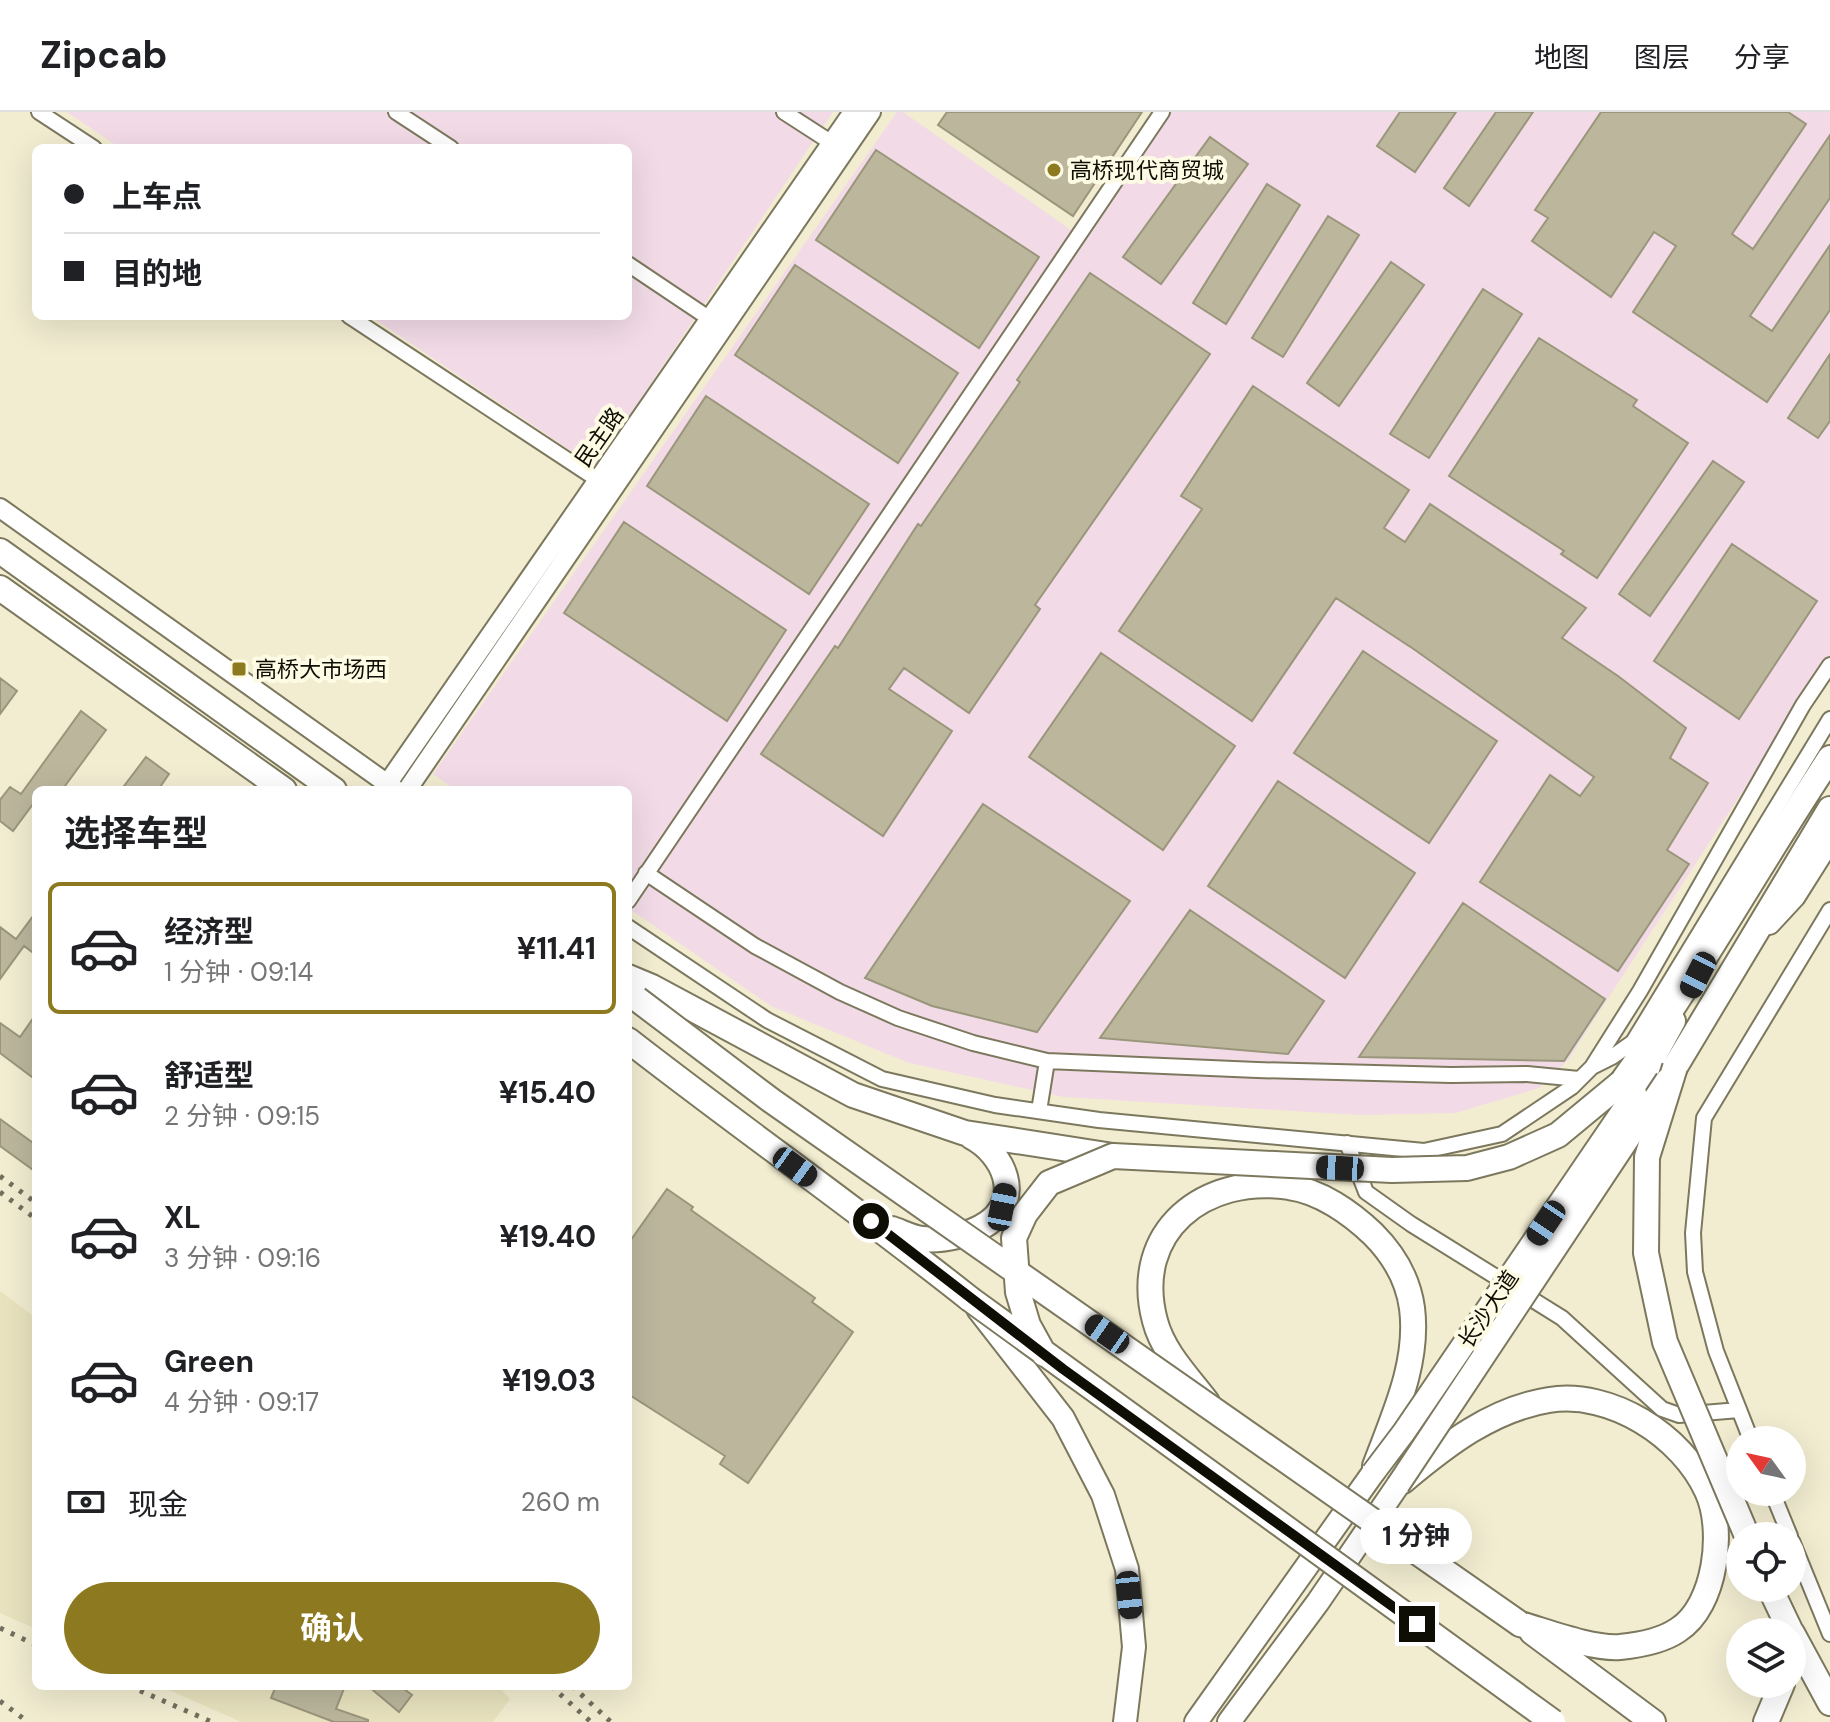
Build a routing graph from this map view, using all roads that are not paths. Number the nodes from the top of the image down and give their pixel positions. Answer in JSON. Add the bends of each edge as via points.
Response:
{"nodes":[{"id":1,"x":39,"y":112,"type":"edge"},
{"id":2,"x":396,"y":112,"type":"edge"},
{"id":3,"x":784,"y":112,"type":"edge"},
{"id":4,"x":853,"y":112,"type":"edge"},
{"id":5,"x":871,"y":112,"type":"edge"},
{"id":6,"x":1162,"y":112,"type":"edge"},
{"id":7,"x":832,"y":143,"type":"junction"},
{"id":8,"x":88,"y":144,"type":"edge"},
{"id":9,"x":445,"y":144,"type":"edge"},
{"id":10,"x":632,"y":267,"type":"edge"},
{"id":11,"x":710,"y":319,"type":"junction"},
{"id":12,"x":355,"y":320,"type":"edge"},
{"id":13,"x":598,"y":480,"type":"junction"},
{"id":14,"x":0,"y":508,"type":"edge"},
{"id":15,"x":0,"y":551,"type":"edge"},
{"id":16,"x":0,"y":588,"type":"edge"},
{"id":17,"x":1830,"y":665,"type":"edge"},
{"id":18,"x":1830,"y":719,"type":"edge"},
{"id":19,"x":1822,"y":768,"type":"edge"},
{"id":20,"x":278,"y":786,"type":"edge"},
{"id":21,"x":328,"y":786,"type":"edge"},
{"id":22,"x":386,"y":786,"type":"edge"},
{"id":23,"x":390,"y":786,"type":"edge"},
{"id":24,"x":410,"y":786,"type":"edge"},
{"id":25,"x":1830,"y":809,"type":"edge"},
{"id":26,"x":1830,"y":839,"type":"edge"},
{"id":27,"x":646,"y":873,"type":"junction"},
{"id":28,"x":632,"y":895,"type":"edge"},
{"id":29,"x":1830,"y":910,"type":"edge"},
{"id":30,"x":632,"y":930,"type":"edge"},
{"id":31,"x":1752,"y":941,"type":"junction"},
{"id":32,"x":1705,"y":942,"type":"junction"},
{"id":33,"x":639,"y":993,"type":"edge"},
{"id":34,"x":632,"y":1043,"type":"edge"},
{"id":35,"x":1047,"y":1061,"type":"junction"},
{"id":36,"x":1592,"y":1067,"type":"junction"},
{"id":37,"x":1675,"y":1067,"type":"junction"},
{"id":38,"x":1579,"y":1079,"type":"junction"},
{"id":39,"x":1629,"y":1087,"type":"junction"},
{"id":40,"x":1039,"y":1111,"type":"junction"},
{"id":41,"x":965,"y":1133,"type":"junction"},
{"id":42,"x":1347,"y":1143,"type":"junction"},
{"id":43,"x":1113,"y":1156,"type":"junction"},
{"id":44,"x":871,"y":1221,"type":"junction"},
{"id":45,"x":970,"y":1299,"type":"junction"},
{"id":46,"x":1044,"y":1354,"type":"junction"},
{"id":47,"x":1211,"y":1408,"type":"junction"},
{"id":48,"x":1739,"y":1410,"type":"junction"},
{"id":49,"x":1745,"y":1426,"type":"edge"},
{"id":50,"x":1373,"y":1473,"type":"junction"},
{"id":51,"x":1398,"y":1485,"type":"junction"},
{"id":52,"x":1741,"y":1522,"type":"edge"},
{"id":53,"x":1806,"y":1576,"type":"edge"},
{"id":54,"x":1520,"y":1624,"type":"junction"},
{"id":55,"x":1830,"y":1634,"type":"edge"},
{"id":56,"x":1806,"y":1660,"type":"edge"},
{"id":57,"x":1776,"y":1698,"type":"edge"},
{"id":58,"x":1830,"y":1703,"type":"edge"},
{"id":59,"x":1125,"y":1722,"type":"edge"},
{"id":60,"x":1196,"y":1722,"type":"edge"},
{"id":61,"x":1229,"y":1722,"type":"edge"},
{"id":62,"x":1553,"y":1722,"type":"edge"},
{"id":63,"x":1653,"y":1722,"type":"edge"},
{"id":64,"x":1766,"y":1722,"type":"edge"}],
"edges":[{"from":1,"to":8,"type":"street"},
{"from":2,"to":9,"type":"street"},
{"from":3,"to":7,"type":"street"},
{"from":4,"to":7,"type":"street","name":"民主路"},
{"from":5,"to":24,"type":"street","name":"民主路"},
{"from":6,"to":27,"type":"street"},
{"from":7,"to":11,"type":"street","name":"民主路"},
{"from":10,"to":11,"type":"street"},
{"from":11,"to":13,"type":"street","name":"民主路"},
{"from":12,"to":13,"type":"street"},
{"from":13,"to":23,"type":"street","name":"民主路"},
{"from":14,"to":22,"type":"street"},
{"from":15,"to":21,"type":"highway"},
{"from":16,"to":20,"type":"highway"},
{"from":17,"to":36,"type":"street"},
{"from":18,"to":32,"type":"street"},
{"from":19,"to":32,"type":"highway"},
{"from":25,"to":31,"type":"highway"},
{"from":26,"to":31,"type":"main road","via":[[1794,896]]},
{"from":27,"to":28,"type":"street"},
{"from":27,"to":35,"type":"street","via":[[755,946],[840,992],[898,1018]]},
{"from":29,"to":48,"type":"street","via":[[1704,1118],[1693,1233],[1695,1272]]},
{"from":30,"to":40,"type":"street","via":[[767,1020],[882,1079]]},
{"from":31,"to":37,"type":"highway"},
{"from":32,"to":36,"type":"street","via":[[1633,1042]]},
{"from":32,"to":39,"type":"highway"},
{"from":33,"to":41,"type":"highway","via":[[853,1095]]},
{"from":33,"to":47,"type":"highway","bridge":true,"via":[[772,1101]]},
{"from":34,"to":44,"type":"highway"},
{"from":35,"to":38,"type":"street"},
{"from":35,"to":40,"type":"street"},
{"from":36,"to":38,"type":"street"},
{"from":37,"to":51,"type":"main road","bridge":true},
{"from":37,"to":52,"type":"highway","bridge":true,"via":[[1647,1157],[1646,1253],[1665,1342]]},
{"from":38,"to":42,"type":"street","via":[[1502,1134],[1424,1151]]},
{"from":39,"to":43,"type":"highway","bridge":true,"via":[[1558,1135],[1467,1168],[1392,1170]]},
{"from":39,"to":50,"type":"main road","name":"长沙大道","bridge":true},
{"from":40,"to":42,"type":"street"},
{"from":41,"to":43,"type":"highway"},
{"from":41,"to":44,"type":"highway","via":[[987,1145],[1006,1175],[1002,1207],[988,1223],[944,1239],[920,1239]]},
{"from":42,"to":48,"type":"street","via":[[1366,1192],[1562,1318],[1662,1409],[1679,1415]]},
{"from":43,"to":46,"type":"highway","bridge":true,"via":[[1049,1183],[1014,1238],[1018,1292]]},
{"from":44,"to":45,"type":"highway"},
{"from":45,"to":46,"type":"highway","bridge":true},
{"from":45,"to":59,"type":"main road","bridge":true,"via":[[1063,1418],[1103,1495],[1127,1569],[1134,1647]]},
{"from":46,"to":62,"type":"highway","bridge":true},
{"from":47,"to":50,"type":"highway","bridge":true,"via":[[1167,1349],[1155,1321],[1155,1250],[1173,1221],[1207,1197],[1231,1187],[1293,1187],[1335,1204],[1386,1247],[1403,1275],[1412,1307],[1406,1382]]},
{"from":47,"to":54,"type":"highway","bridge":true},
{"from":48,"to":49,"type":"street"},
{"from":50,"to":60,"type":"main road","name":"长沙大道"},
{"from":51,"to":54,"type":"highway","bridge":true,"via":[[1477,1426],[1550,1399],[1586,1399],[1630,1413],[1691,1462],[1708,1492],[1715,1547],[1712,1576],[1700,1607],[1680,1629],[1653,1641],[1617,1647]]},
{"from":51,"to":61,"type":"main road"},
{"from":53,"to":55,"type":"street"},
{"from":54,"to":63,"type":"highway"},
{"from":56,"to":58,"type":"highway"},
{"from":57,"to":64,"type":"highway"}]}
